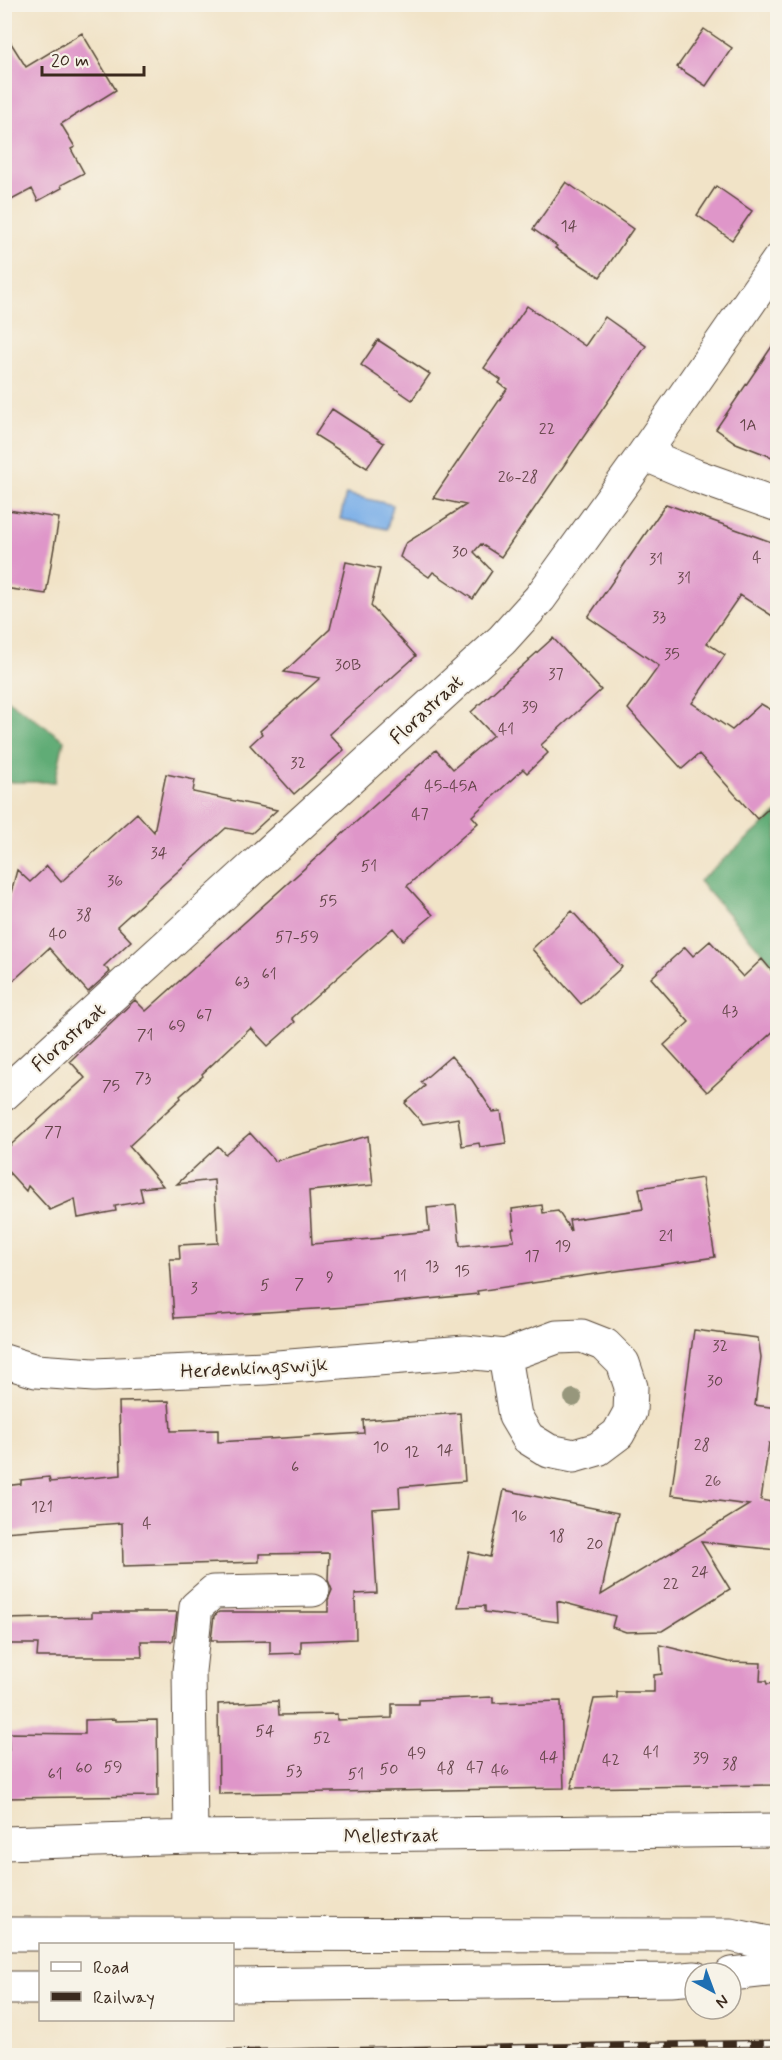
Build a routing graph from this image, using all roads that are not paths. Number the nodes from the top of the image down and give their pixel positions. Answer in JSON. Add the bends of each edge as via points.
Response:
{"nodes":[{"id":1,"x":777,"y":261,"type":"edge"},
{"id":2,"x":644,"y":454,"type":"junction"},
{"id":3,"x":777,"y":505,"type":"edge"},
{"id":4,"x":4,"y":1094,"type":"edge"},
{"id":5,"x":505,"y":1356,"type":"dead end"},
{"id":6,"x":4,"y":1361,"type":"edge"},
{"id":7,"x":313,"y":1590,"type":"dead end"},
{"id":8,"x":777,"y":1830,"type":"edge"},
{"id":9,"x":191,"y":1837,"type":"junction"},
{"id":10,"x":4,"y":1843,"type":"edge"},
{"id":11,"x":4,"y":1934,"type":"edge"},
{"id":12,"x":777,"y":1945,"type":"edge"},
{"id":13,"x":777,"y":1969,"type":"edge"},
{"id":14,"x":743,"y":1973,"type":"edge"},
{"id":15,"x":683,"y":1978,"type":"edge"},
{"id":16,"x":234,"y":1985,"type":"edge"},
{"id":17,"x":4,"y":1988,"type":"edge"},
{"id":18,"x":39,"y":1988,"type":"edge"}],
"edges":[{"from":1,"to":2,"type":"street","name":"Florastraat"},
{"from":2,"to":3,"type":"street"},
{"from":2,"to":4,"type":"street","name":"Florastraat","via":[[540,598],[502,640]]},
{"from":5,"to":6,"type":"street","name":"Herdenkingswijk","via":[[465,1352],[265,1368],[94,1375],[36,1371]]},
{"from":7,"to":9,"type":"street","via":[[213,1592],[196,1607],[189,1671]]},
{"from":8,"to":9,"type":"street","name":"Mellestraat"},
{"from":9,"to":10,"type":"street","name":"Mellestraat"},
{"from":11,"to":12,"type":"street","via":[[731,1935]]},
{"from":13,"to":14,"type":"street"},
{"from":15,"to":16,"type":"street"},
{"from":17,"to":18,"type":"street"}]}
